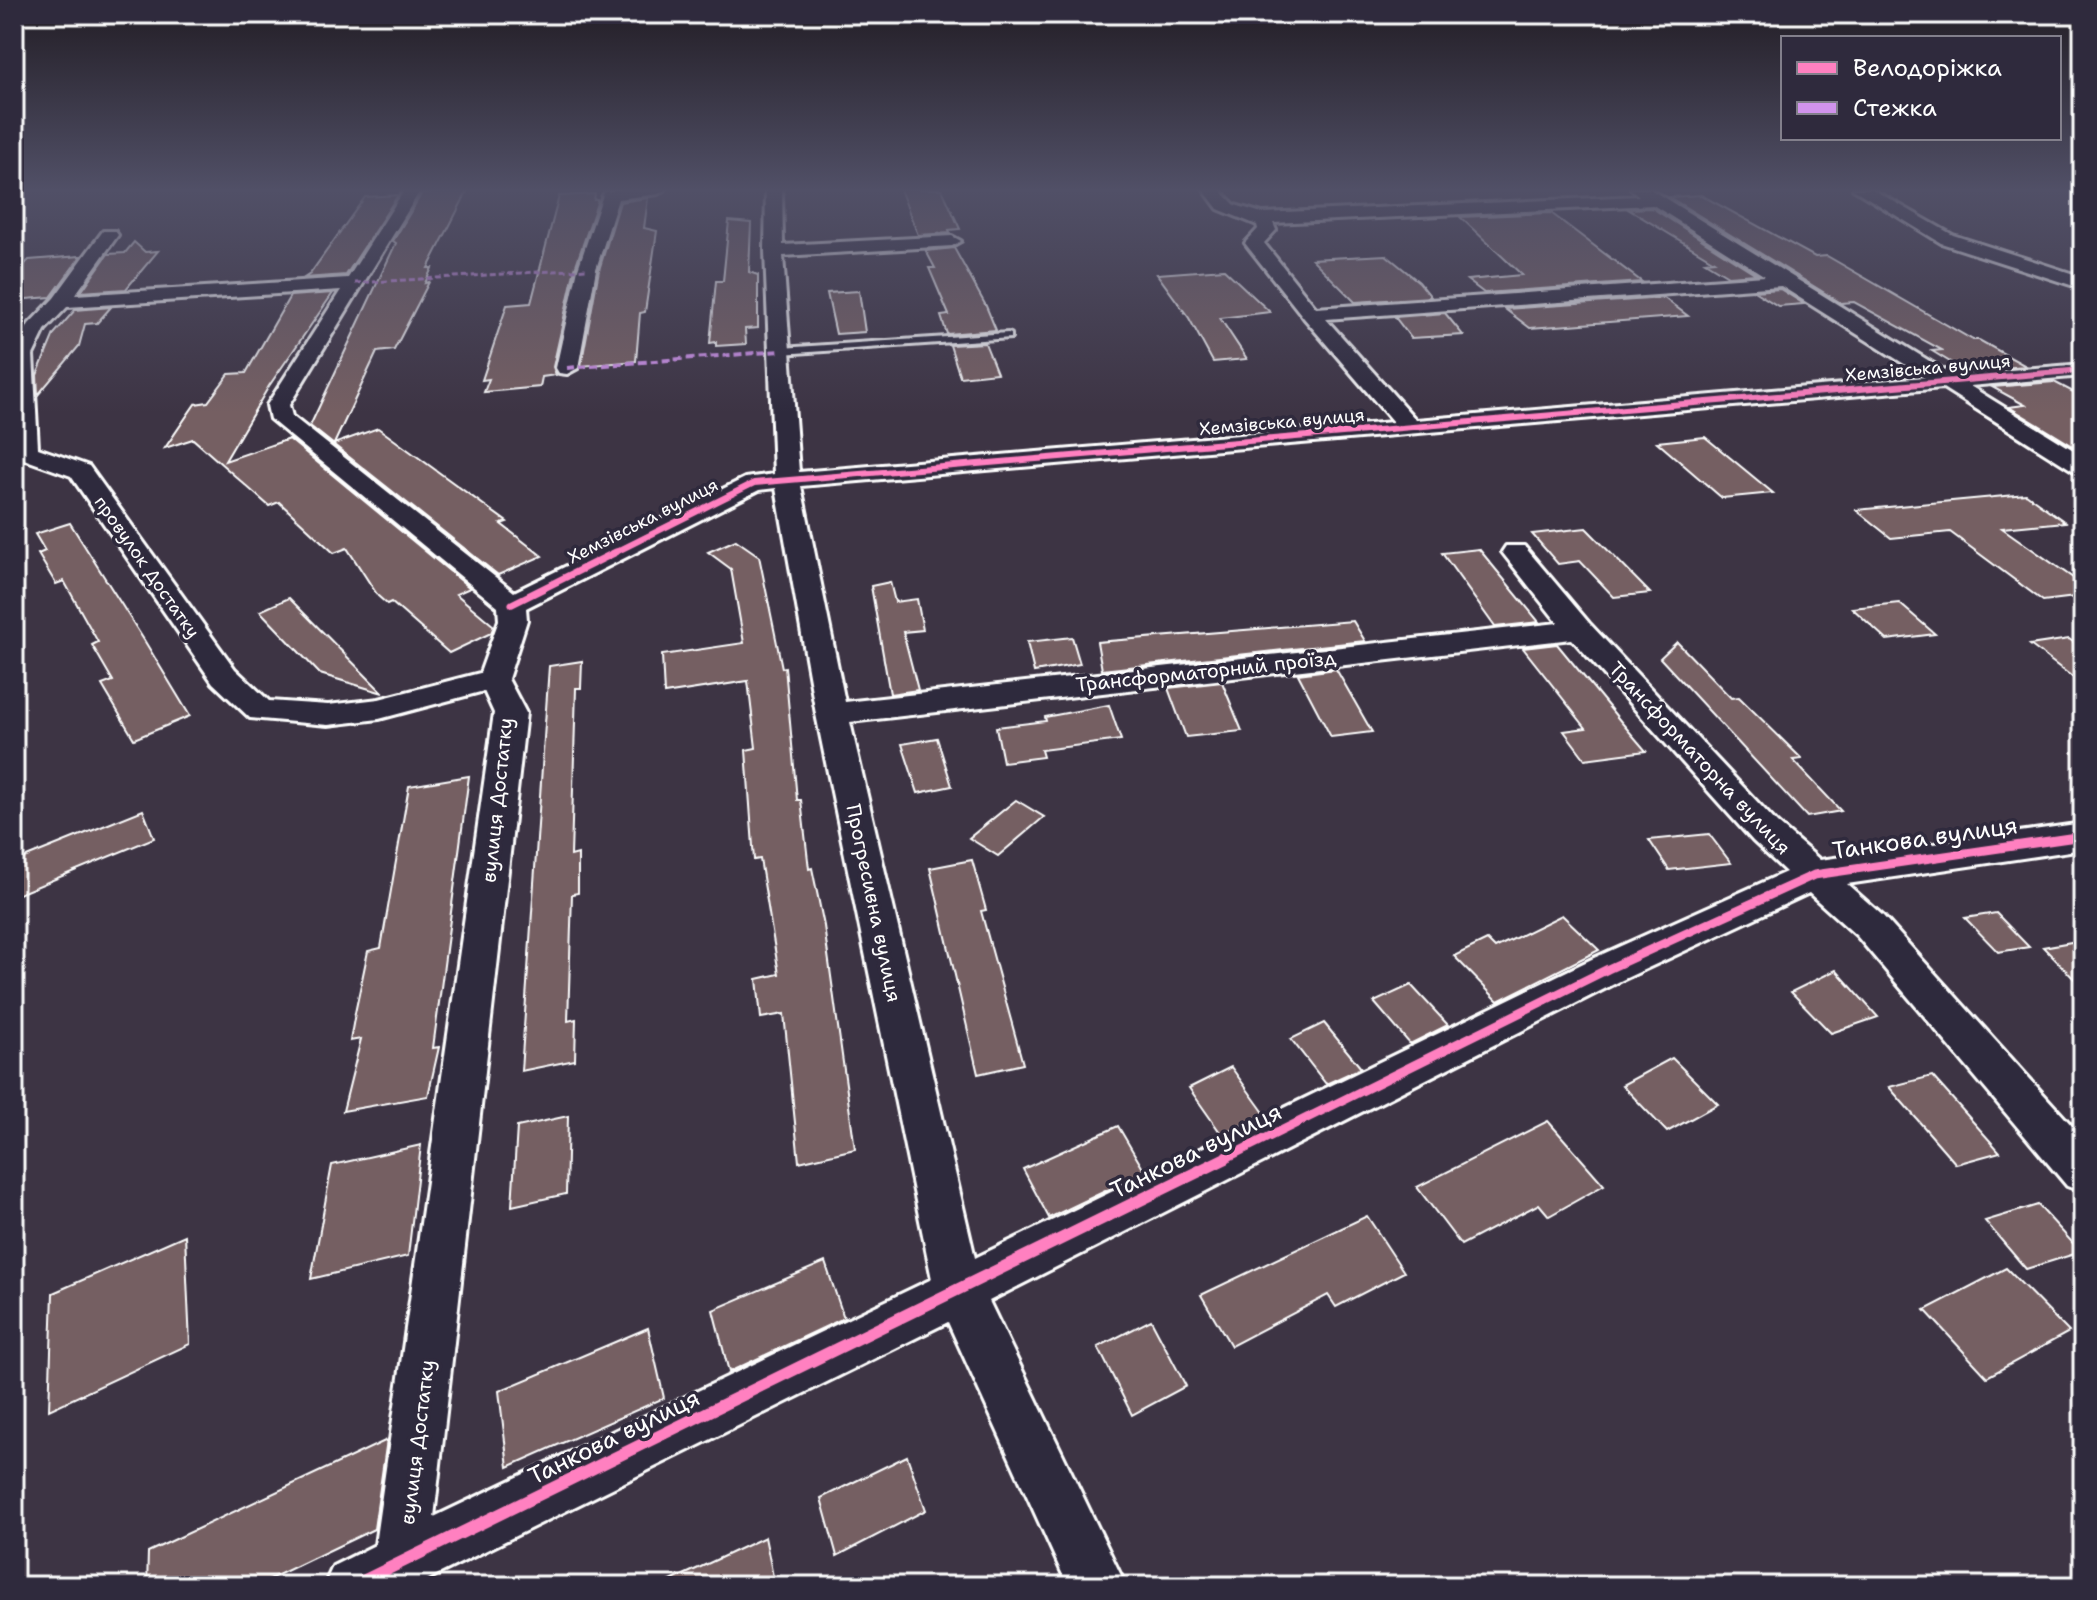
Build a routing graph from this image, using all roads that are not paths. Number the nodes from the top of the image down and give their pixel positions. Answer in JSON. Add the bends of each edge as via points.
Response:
{"nodes":[{"id":1,"x":88,"y":264,"type":"edge"},
{"id":2,"x":367,"y":264,"type":"edge"},
{"id":3,"x":589,"y":264,"type":"edge"},
{"id":4,"x":775,"y":264,"type":"edge"},
{"id":5,"x":1271,"y":264,"type":"edge"},
{"id":6,"x":1756,"y":264,"type":"edge"},
{"id":7,"x":2023,"y":264,"type":"edge"},
{"id":8,"x":1781,"y":280,"type":"junction"},
{"id":9,"x":355,"y":283,"type":"junction"},
{"id":10,"x":2083,"y":283,"type":"edge"},
{"id":11,"x":61,"y":302,"type":"junction"},
{"id":12,"x":1311,"y":314,"type":"junction"},
{"id":13,"x":1008,"y":336,"type":"dead end"},
{"id":14,"x":781,"y":351,"type":"junction"},
{"id":15,"x":567,"y":368,"type":"dead end"},
{"id":16,"x":2083,"y":370,"type":"edge"},
{"id":17,"x":1948,"y":383,"type":"junction"},
{"id":18,"x":1411,"y":428,"type":"junction"},
{"id":19,"x":2083,"y":466,"type":"edge"},
{"id":20,"x":787,"y":479,"type":"junction"},
{"id":21,"x":1515,"y":552,"type":"dead end"},
{"id":22,"x":512,"y":604,"type":"junction"},
{"id":23,"x":1579,"y":629,"type":"junction"},
{"id":24,"x":493,"y":679,"type":"junction"},
{"id":25,"x":832,"y":714,"type":"junction"},
{"id":26,"x":2083,"y":836,"type":"edge"},
{"id":27,"x":1814,"y":875,"type":"junction"},
{"id":28,"x":2083,"y":1171,"type":"edge"},
{"id":29,"x":959,"y":1291,"type":"junction"},
{"id":30,"x":401,"y":1563,"type":"junction"},
{"id":31,"x":353,"y":1586,"type":"edge"},
{"id":32,"x":1097,"y":1586,"type":"edge"}],
"edges":[{"from":1,"to":11,"type":"street","name":"провулок Достатку"},
{"from":2,"to":9,"type":"street"},
{"from":3,"to":15,"type":"street"},
{"from":4,"to":14,"type":"street","name":"Прогресивна вулиця"},
{"from":5,"to":12,"type":"street"},
{"from":6,"to":8,"type":"street"},
{"from":7,"to":10,"type":"street"},
{"from":8,"to":12,"type":"street"},
{"from":8,"to":17,"type":"street"},
{"from":9,"to":11,"type":"street"},
{"from":9,"to":22,"type":"street","via":[[278,405],[281,419]]},
{"from":11,"to":24,"type":"street","name":"провулок Достатку","via":[[36,328],[23,355],[26,452],[80,471],[224,676],[261,711],[328,715],[379,709]]},
{"from":12,"to":18,"type":"street"},
{"from":13,"to":14,"type":"lane"},
{"from":14,"to":20,"type":"street","name":"Прогресивна вулиця"},
{"from":16,"to":17,"type":"street","name":"Хемзівська вулиця"},
{"from":17,"to":18,"type":"street","name":"Хемзівська вулиця"},
{"from":17,"to":19,"type":"street"},
{"from":18,"to":20,"type":"street","name":"Хемзівська вулиця"},
{"from":20,"to":22,"type":"street","name":"Хемзівська вулиця","via":[[754,483]]},
{"from":20,"to":25,"type":"street","name":"Прогресивна вулиця"},
{"from":21,"to":23,"type":"street","name":"Трансформаторна вулиця"},
{"from":22,"to":24,"type":"street","via":[[513,620]]},
{"from":23,"to":25,"type":"street","name":"Трансформаторний проїзд"},
{"from":23,"to":27,"type":"street","name":"Трансформаторна вулиця","via":[[1765,832]]},
{"from":24,"to":30,"type":"street","name":"вулиця Достатку","via":[[510,713]]},
{"from":25,"to":29,"type":"street","name":"Прогресивна вулиця"},
{"from":26,"to":27,"type":"street","name":"Танкова вулиця"},
{"from":27,"to":28,"type":"street","name":"Трансформаторна вулиця","via":[[1870,926]]},
{"from":27,"to":29,"type":"street","name":"Танкова вулиця","via":[[1608,969]]},
{"from":29,"to":30,"type":"street","name":"Танкова вулиця"},
{"from":29,"to":32,"type":"street","name":"Прогресивна вулиця"},
{"from":30,"to":31,"type":"street","name":"Танкова вулиця"}]}
